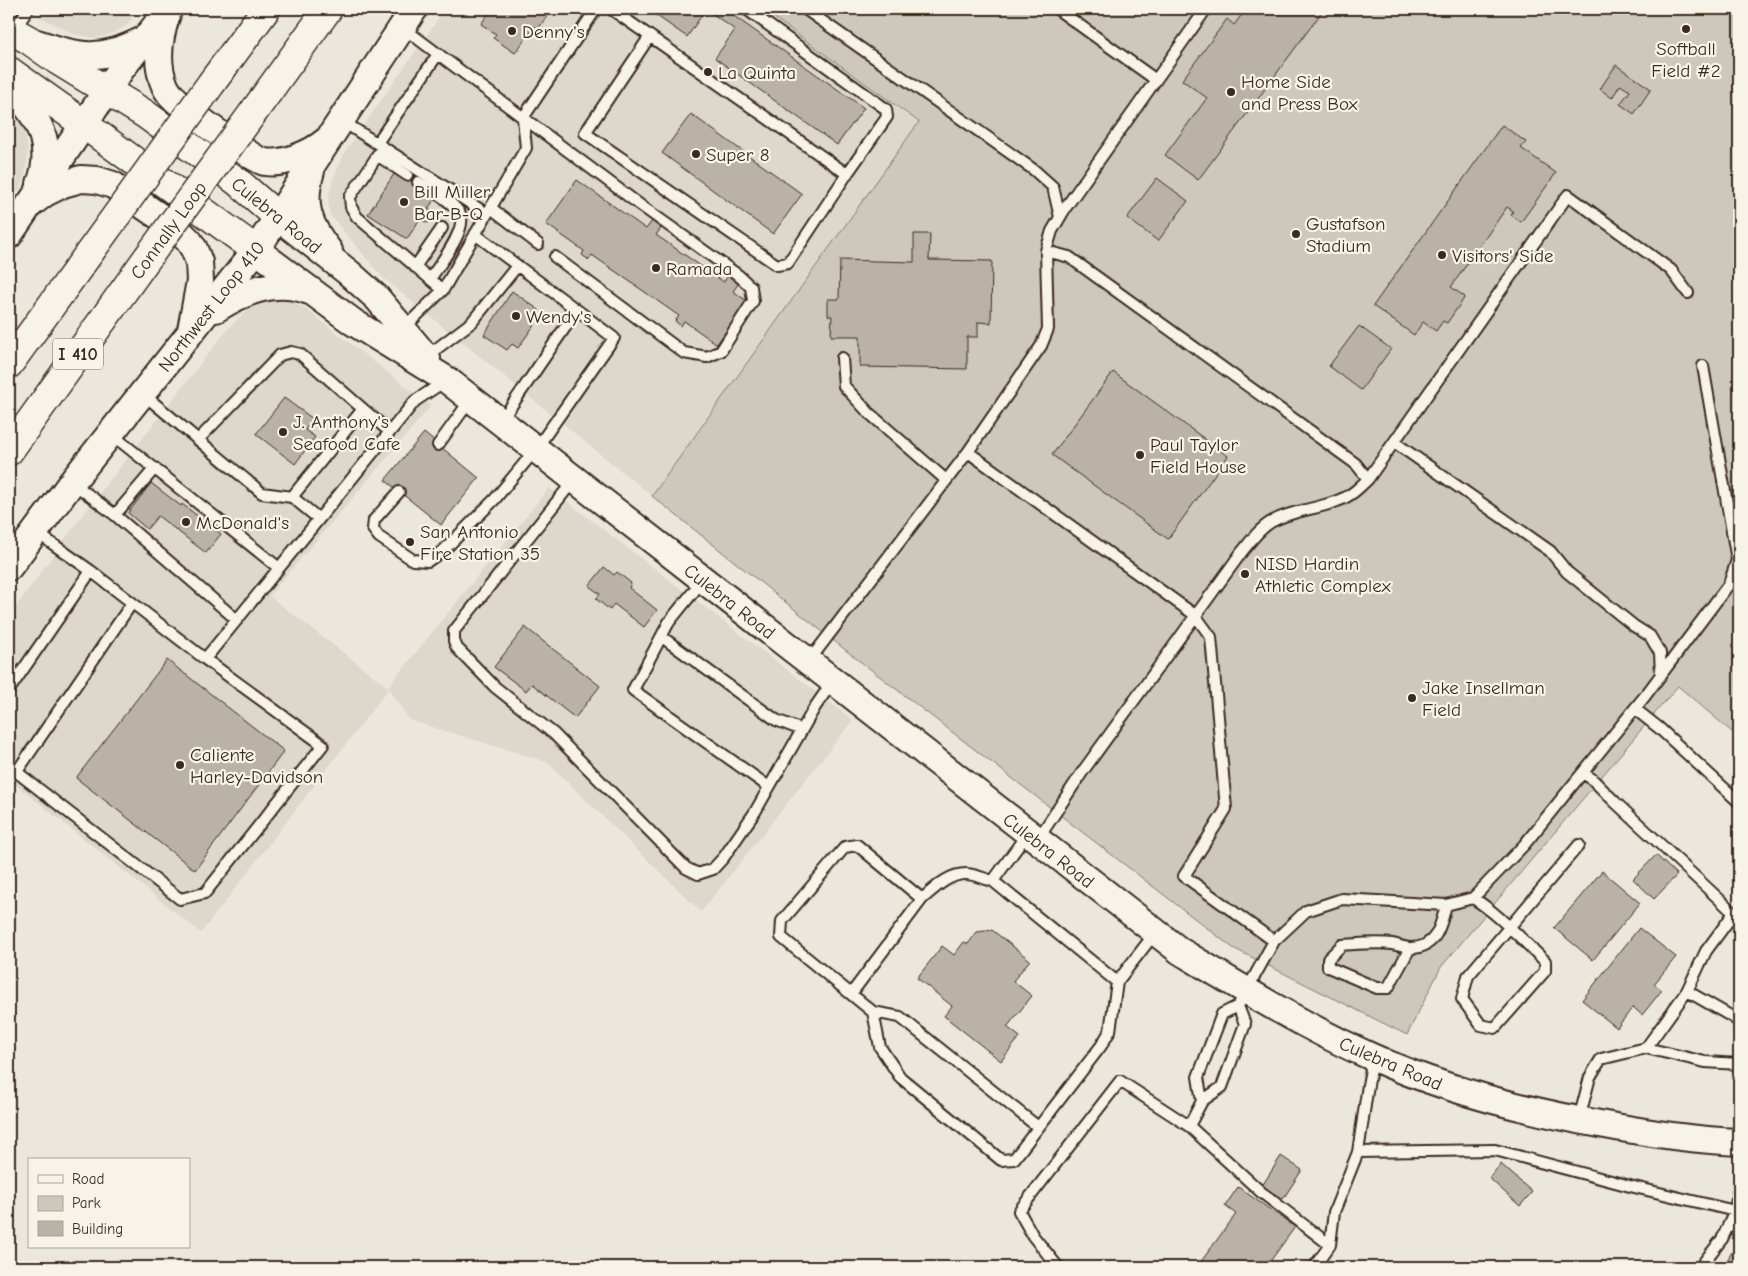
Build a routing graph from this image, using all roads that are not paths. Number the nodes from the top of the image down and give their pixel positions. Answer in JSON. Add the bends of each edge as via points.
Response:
{"nodes":[{"id":1,"x":28,"y":9,"type":"edge"},
{"id":2,"x":169,"y":9,"type":"edge"},
{"id":3,"x":266,"y":9,"type":"edge"},
{"id":4,"x":328,"y":9,"type":"edge"},
{"id":5,"x":596,"y":9,"type":"edge"},
{"id":6,"x":611,"y":9,"type":"edge"},
{"id":7,"x":746,"y":9,"type":"edge"},
{"id":8,"x":805,"y":9,"type":"edge"},
{"id":9,"x":1057,"y":9,"type":"edge"},
{"id":10,"x":1206,"y":9,"type":"edge"},
{"id":11,"x":408,"y":18,"type":"edge"},
{"id":12,"x":17,"y":33,"type":"edge"},
{"id":13,"x":650,"y":36,"type":"junction"},
{"id":14,"x":142,"y":41,"type":"junction"},
{"id":15,"x":438,"y":54,"type":"junction"},
{"id":16,"x":9,"y":72,"type":"edge"},
{"id":17,"x":1156,"y":80,"type":"junction"},
{"id":18,"x":9,"y":88,"type":"edge"},
{"id":19,"x":107,"y":90,"type":"junction"},
{"id":20,"x":523,"y":118,"type":"junction"},
{"id":21,"x":83,"y":124,"type":"junction"},
{"id":22,"x":328,"y":139,"type":"junction"},
{"id":23,"x":379,"y":149,"type":"junction"},
{"id":24,"x":847,"y":174,"type":"junction"},
{"id":25,"x":406,"y":175,"type":"dead end"},
{"id":26,"x":418,"y":182,"type":"dead end"},
{"id":27,"x":29,"y":205,"type":"junction"},
{"id":28,"x":489,"y":211,"type":"junction"},
{"id":29,"x":278,"y":217,"type":"junction"},
{"id":30,"x":1060,"y":217,"type":"junction"},
{"id":31,"x":442,"y":228,"type":"dead end"},
{"id":32,"x":475,"y":234,"type":"junction"},
{"id":33,"x":9,"y":235,"type":"edge"},
{"id":34,"x":538,"y":244,"type":"dead end"},
{"id":35,"x":256,"y":250,"type":"junction"},
{"id":36,"x":1046,"y":251,"type":"junction"},
{"id":37,"x":555,"y":257,"type":"dead end"},
{"id":38,"x":518,"y":266,"type":"junction"},
{"id":39,"x":415,"y":267,"type":"junction"},
{"id":40,"x":350,"y":273,"type":"junction"},
{"id":41,"x":430,"y":280,"type":"junction"},
{"id":42,"x":442,"y":290,"type":"junction"},
{"id":43,"x":315,"y":293,"type":"junction"},
{"id":44,"x":1688,"y":293,"type":"dead end"},
{"id":45,"x":576,"y":310,"type":"junction"},
{"id":46,"x":403,"y":330,"type":"junction"},
{"id":47,"x":190,"y":333,"type":"junction"},
{"id":48,"x":425,"y":357,"type":"junction"},
{"id":49,"x":842,"y":358,"type":"dead end"},
{"id":50,"x":9,"y":364,"type":"edge"},
{"id":51,"x":1703,"y":366,"type":"dead end"},
{"id":52,"x":447,"y":380,"type":"junction"},
{"id":53,"x":142,"y":393,"type":"junction"},
{"id":54,"x":471,"y":399,"type":"junction"},
{"id":55,"x":364,"y":410,"type":"junction"},
{"id":56,"x":500,"y":422,"type":"junction"},
{"id":57,"x":390,"y":432,"type":"junction"},
{"id":58,"x":110,"y":433,"type":"junction"},
{"id":59,"x":198,"y":440,"type":"junction"},
{"id":60,"x":1394,"y":442,"type":"junction"},
{"id":61,"x":438,"y":444,"type":"dead end"},
{"id":62,"x":536,"y":449,"type":"junction"},
{"id":63,"x":9,"y":451,"type":"edge"},
{"id":64,"x":968,"y":452,"type":"junction"},
{"id":65,"x":155,"y":468,"type":"junction"},
{"id":66,"x":574,"y":479,"type":"junction"},
{"id":67,"x":1368,"y":479,"type":"junction"},
{"id":68,"x":946,"y":480,"type":"junction"},
{"id":69,"x":72,"y":482,"type":"junction"},
{"id":70,"x":399,"y":492,"type":"dead end"},
{"id":71,"x":292,"y":497,"type":"junction"},
{"id":72,"x":115,"y":515,"type":"junction"},
{"id":73,"x":319,"y":519,"type":"junction"},
{"id":74,"x":35,"y":531,"type":"junction"},
{"id":75,"x":9,"y":567,"type":"edge"},
{"id":76,"x":279,"y":568,"type":"junction"},
{"id":77,"x":91,"y":571,"type":"junction"},
{"id":78,"x":703,"y":580,"type":"junction"},
{"id":79,"x":132,"y":603,"type":"junction"},
{"id":80,"x":1195,"y":615,"type":"junction"},
{"id":81,"x":237,"y":620,"type":"junction"},
{"id":82,"x":662,"y":637,"type":"junction"},
{"id":83,"x":205,"y":659,"type":"junction"},
{"id":84,"x":809,"y":662,"type":"junction"},
{"id":85,"x":1661,"y":675,"type":"junction"},
{"id":86,"x":833,"y":681,"type":"junction"},
{"id":87,"x":9,"y":690,"type":"edge"},
{"id":88,"x":1635,"y":709,"type":"junction"},
{"id":89,"x":802,"y":730,"type":"junction"},
{"id":90,"x":12,"y":769,"type":"edge"},
{"id":91,"x":1583,"y":773,"type":"junction"},
{"id":92,"x":769,"y":787,"type":"junction"},
{"id":93,"x":1739,"y":802,"type":"edge"},
{"id":94,"x":1033,"y":837,"type":"junction"},
{"id":95,"x":1579,"y":845,"type":"dead end"},
{"id":96,"x":993,"y":881,"type":"junction"},
{"id":97,"x":1473,"y":898,"type":"junction"},
{"id":98,"x":922,"y":899,"type":"junction"},
{"id":99,"x":1446,"y":905,"type":"junction"},
{"id":100,"x":1737,"y":915,"type":"edge"},
{"id":101,"x":1509,"y":928,"type":"junction"},
{"id":102,"x":1156,"y":933,"type":"junction"},
{"id":103,"x":1274,"y":941,"type":"junction"},
{"id":104,"x":1410,"y":948,"type":"junction"},
{"id":105,"x":1117,"y":982,"type":"junction"},
{"id":106,"x":1687,"y":991,"type":"junction"},
{"id":107,"x":851,"y":994,"type":"junction"},
{"id":108,"x":1242,"y":998,"type":"junction"},
{"id":109,"x":873,"y":1012,"type":"junction"},
{"id":110,"x":1739,"y":1022,"type":"edge"},
{"id":111,"x":1646,"y":1048,"type":"junction"},
{"id":112,"x":1373,"y":1058,"type":"junction"},
{"id":113,"x":1739,"y":1064,"type":"edge"},
{"id":114,"x":1202,"y":1101,"type":"junction"},
{"id":115,"x":1579,"y":1120,"type":"junction"},
{"id":116,"x":1189,"y":1126,"type":"junction"},
{"id":117,"x":1038,"y":1127,"type":"junction"},
{"id":118,"x":1739,"y":1142,"type":"edge"},
{"id":119,"x":1358,"y":1152,"type":"junction"},
{"id":120,"x":1739,"y":1186,"type":"edge"},
{"id":121,"x":1735,"y":1211,"type":"junction"},
{"id":122,"x":1330,"y":1245,"type":"junction"},
{"id":123,"x":1058,"y":1267,"type":"edge"},
{"id":124,"x":1314,"y":1267,"type":"edge"},
{"id":125,"x":1700,"y":1267,"type":"edge"}],
"edges":[{"from":1,"to":12,"type":"lane"},
{"from":2,"to":14,"type":"main road"},
{"from":2,"to":22,"type":"main road","via":[[160,39],[159,64],[164,84],[176,100],[259,160],[287,160]]},
{"from":3,"to":50,"type":"main road","number":"I 410","bridge":true},
{"from":4,"to":63,"type":"main road","name":"Connally Loop","number":"I 410","bridge":true},
{"from":5,"to":20,"type":"lane"},
{"from":6,"to":13,"type":"lane"},
{"from":7,"to":24,"type":"lane","via":[[886,109],[887,117]]},
{"from":8,"to":30,"type":"lane","via":[[1034,170],[1053,187]]},
{"from":9,"to":17,"type":"lane"},
{"from":10,"to":17,"type":"lane"},
{"from":11,"to":15,"type":"lane"},
{"from":11,"to":22,"type":"main road","name":"Northwest Loop 410"},
{"from":12,"to":14,"type":"main road","via":[[90,56],[118,52]]},
{"from":12,"to":19,"type":"main road","name":"Culebra Road"},
{"from":13,"to":24,"type":"lane"},
{"from":13,"to":24,"type":"lane","via":[[585,133],[777,265],[788,263]]},
{"from":14,"to":19,"type":"main road"},
{"from":15,"to":20,"type":"lane"},
{"from":15,"to":23,"type":"lane"},
{"from":16,"to":21,"type":"main road","name":"Culebra Road"},
{"from":17,"to":30,"type":"lane"},
{"from":18,"to":27,"type":"main road","via":[[33,112],[45,144],[44,172]]},
{"from":19,"to":21,"type":"main road"},
{"from":19,"to":29,"type":"main road","name":"Culebra Road","via":[[238,182]]},
{"from":20,"to":28,"type":"lane","via":[[526,148]]},
{"from":20,"to":37,"type":"lane","via":[[738,275],[750,286],[753,301],[720,351],[707,357],[684,353]]},
{"from":21,"to":27,"type":"main road"},
{"from":21,"to":35,"type":"main road","name":"Culebra Road"},
{"from":22,"to":23,"type":"lane"},
{"from":22,"to":29,"type":"main road","name":"Northwest Loop 410"},
{"from":22,"to":40,"type":"main road","via":[[308,184],[306,204],[319,238]]},
{"from":23,"to":25,"type":"lane"},
{"from":23,"to":28,"type":"lane"},
{"from":23,"to":39,"type":"lane","via":[[350,196],[351,207],[357,217]]},
{"from":26,"to":41,"type":"lane","via":[[453,206],[462,222],[459,234]]},
{"from":27,"to":33,"type":"main road"},
{"from":27,"to":47,"type":"main road","via":[[63,184],[81,179],[97,180],[113,185],[175,227],[189,241],[199,262],[200,281]]},
{"from":28,"to":32,"type":"lane"},
{"from":28,"to":34,"type":"lane"},
{"from":29,"to":35,"type":"main road","name":"Northwest Loop 410"},
{"from":29,"to":40,"type":"main road","name":"Culebra Road"},
{"from":30,"to":36,"type":"lane"},
{"from":31,"to":39,"type":"lane"},
{"from":32,"to":38,"type":"lane"},
{"from":32,"to":42,"type":"lane"},
{"from":35,"to":43,"type":"main road","name":"Culebra Road"},
{"from":35,"to":47,"type":"main road","name":"Northwest Loop 410"},
{"from":36,"to":64,"type":"lane","via":[[1048,329],[1041,346]]},
{"from":36,"to":67,"type":"lane","via":[[1069,257],[1356,464]]},
{"from":38,"to":45,"type":"lane"},
{"from":38,"to":48,"type":"lane","via":[[472,322]]},
{"from":39,"to":41,"type":"lane"},
{"from":40,"to":46,"type":"main road","name":"Culebra Road","via":[[377,298]]},
{"from":41,"to":42,"type":"lane"},
{"from":42,"to":46,"type":"lane"},
{"from":43,"to":47,"type":"main road","via":[[284,286],[250,291],[215,310]]},
{"from":43,"to":52,"type":"main road","name":"Culebra Road","via":[[354,322]]},
{"from":44,"to":60,"type":"lane","via":[[1671,270],[1568,195]]},
{"from":45,"to":56,"type":"lane"},
{"from":45,"to":62,"type":"lane","via":[[614,338]]},
{"from":46,"to":48,"type":"main road","name":"Culebra Road"},
{"from":47,"to":53,"type":"main road","name":"Northwest Loop 410"},
{"from":48,"to":52,"type":"main road","name":"Culebra Road"},
{"from":49,"to":68,"type":"lane","via":[[844,386],[869,413]]},
{"from":51,"to":85,"type":"lane","via":[[1737,560],[1729,584]]},
{"from":52,"to":54,"type":"main road","name":"Culebra Road"},
{"from":52,"to":57,"type":"lane","via":[[415,401]]},
{"from":53,"to":58,"type":"main road","name":"Northwest Loop 410"},
{"from":53,"to":59,"type":"lane"},
{"from":54,"to":56,"type":"main road","name":"Culebra Road"},
{"from":54,"to":61,"type":"lane"},
{"from":55,"to":57,"type":"lane"},
{"from":55,"to":59,"type":"lane","via":[[300,354],[291,352],[280,355]]},
{"from":55,"to":71,"type":"lane"},
{"from":56,"to":62,"type":"main road","name":"Culebra Road"},
{"from":57,"to":73,"type":"lane"},
{"from":58,"to":65,"type":"lane"},
{"from":58,"to":69,"type":"main road","name":"Northwest Loop 410"},
{"from":59,"to":71,"type":"lane","via":[[262,494]]},
{"from":60,"to":67,"type":"lane"},
{"from":60,"to":85,"type":"lane","via":[[1550,551],[1567,572],[1650,636],[1660,653]]},
{"from":62,"to":66,"type":"main road","name":"Culebra Road"},
{"from":62,"to":70,"type":"lane","via":[[495,499],[444,550],[428,561],[414,560],[379,537],[373,529],[374,520]]},
{"from":64,"to":68,"type":"lane"},
{"from":64,"to":80,"type":"lane"},
{"from":65,"to":72,"type":"lane"},
{"from":65,"to":76,"type":"lane"},
{"from":66,"to":78,"type":"main road","name":"Culebra Road"},
{"from":66,"to":92,"type":"lane","via":[[454,631],[457,648],[495,687],[554,734],[686,868],[698,874],[713,869],[724,857]]},
{"from":67,"to":80,"type":"lane","via":[[1353,494],[1337,502],[1286,515],[1269,523],[1241,552]]},
{"from":68,"to":84,"type":"lane"},
{"from":69,"to":72,"type":"lane"},
{"from":69,"to":74,"type":"main road","name":"Northwest Loop 410"},
{"from":71,"to":73,"type":"lane"},
{"from":72,"to":81,"type":"lane"},
{"from":73,"to":76,"type":"lane"},
{"from":74,"to":75,"type":"main road","name":"Northwest Loop 410"},
{"from":74,"to":77,"type":"lane"},
{"from":76,"to":81,"type":"lane"},
{"from":77,"to":79,"type":"lane"},
{"from":77,"to":87,"type":"lane"},
{"from":78,"to":82,"type":"lane","via":[[669,622]]},
{"from":78,"to":84,"type":"main road","name":"Culebra Road"},
{"from":79,"to":83,"type":"lane"},
{"from":79,"to":90,"type":"lane"},
{"from":80,"to":94,"type":"lane"},
{"from":80,"to":103,"type":"lane","via":[[1211,637],[1226,809],[1184,876]]},
{"from":81,"to":83,"type":"lane"},
{"from":82,"to":89,"type":"lane","via":[[776,720]]},
{"from":82,"to":92,"type":"lane","via":[[633,690]]},
{"from":83,"to":90,"type":"lane","via":[[323,745],[205,893],[180,899]]},
{"from":84,"to":86,"type":"main road","name":"Culebra Road"},
{"from":85,"to":88,"type":"lane"},
{"from":86,"to":89,"type":"lane"},
{"from":86,"to":94,"type":"main road","name":"Culebra Road"},
{"from":88,"to":91,"type":"lane"},
{"from":88,"to":93,"type":"lane"},
{"from":89,"to":92,"type":"lane"},
{"from":91,"to":97,"type":"lane","via":[[1524,845]]},
{"from":91,"to":100,"type":"lane"},
{"from":94,"to":96,"type":"lane"},
{"from":94,"to":102,"type":"main road","name":"Culebra Road"},
{"from":95,"to":101,"type":"lane"},
{"from":96,"to":98,"type":"lane","via":[[968,874],[958,875],[944,880]]},
{"from":96,"to":105,"type":"lane"},
{"from":97,"to":99,"type":"lane"},
{"from":97,"to":101,"type":"lane"},
{"from":98,"to":107,"type":"lane"},
{"from":98,"to":107,"type":"lane","via":[[857,845],[845,847],[782,921],[781,937]]},
{"from":99,"to":103,"type":"lane","via":[[1342,899],[1306,911]]},
{"from":99,"to":104,"type":"lane","via":[[1436,936],[1428,944]]},
{"from":100,"to":106,"type":"lane","via":[[1706,951]]},
{"from":101,"to":101,"type":"lane","via":[[1468,976],[1462,999],[1482,1025],[1495,1028],[1546,971],[1545,961]]},
{"from":102,"to":105,"type":"lane"},
{"from":102,"to":108,"type":"main road","name":"Culebra Road"},
{"from":103,"to":108,"type":"lane"},
{"from":104,"to":104,"type":"lane","via":[[1392,944],[1342,945],[1328,959],[1328,967],[1377,988],[1388,988]]},
{"from":105,"to":117,"type":"lane","via":[[1110,1031]]},
{"from":106,"to":110,"type":"lane"},
{"from":106,"to":111,"type":"lane"},
{"from":107,"to":109,"type":"lane"},
{"from":108,"to":112,"type":"main road","name":"Culebra Road"},
{"from":108,"to":114,"type":"lane","via":[[1222,1014],[1208,1050],[1198,1077]]},
{"from":108,"to":114,"type":"lane","via":[[1245,1024],[1222,1087]]},
{"from":109,"to":117,"type":"lane","via":[[900,1017]]},
{"from":109,"to":117,"type":"lane","via":[[880,1047],[900,1077],[1001,1160],[1014,1159]]},
{"from":111,"to":113,"type":"lane","via":[[1705,1062]]},
{"from":111,"to":115,"type":"lane","via":[[1601,1059],[1590,1077]]},
{"from":112,"to":115,"type":"main road","name":"Culebra Road","via":[[1434,1083],[1497,1102]]},
{"from":112,"to":119,"type":"lane"},
{"from":114,"to":116,"type":"lane"},
{"from":115,"to":118,"type":"main road","name":"Culebra Road","via":[[1644,1132]]},
{"from":116,"to":122,"type":"lane","via":[[1261,1192]]},
{"from":116,"to":123,"type":"lane","via":[[1120,1082],[1018,1211]]},
{"from":119,"to":121,"type":"lane","via":[[1495,1150]]},
{"from":119,"to":122,"type":"lane","via":[[1334,1212]]},
{"from":120,"to":121,"type":"lane"},
{"from":121,"to":125,"type":"lane","via":[[1722,1239]]},
{"from":122,"to":124,"type":"lane"}]}
